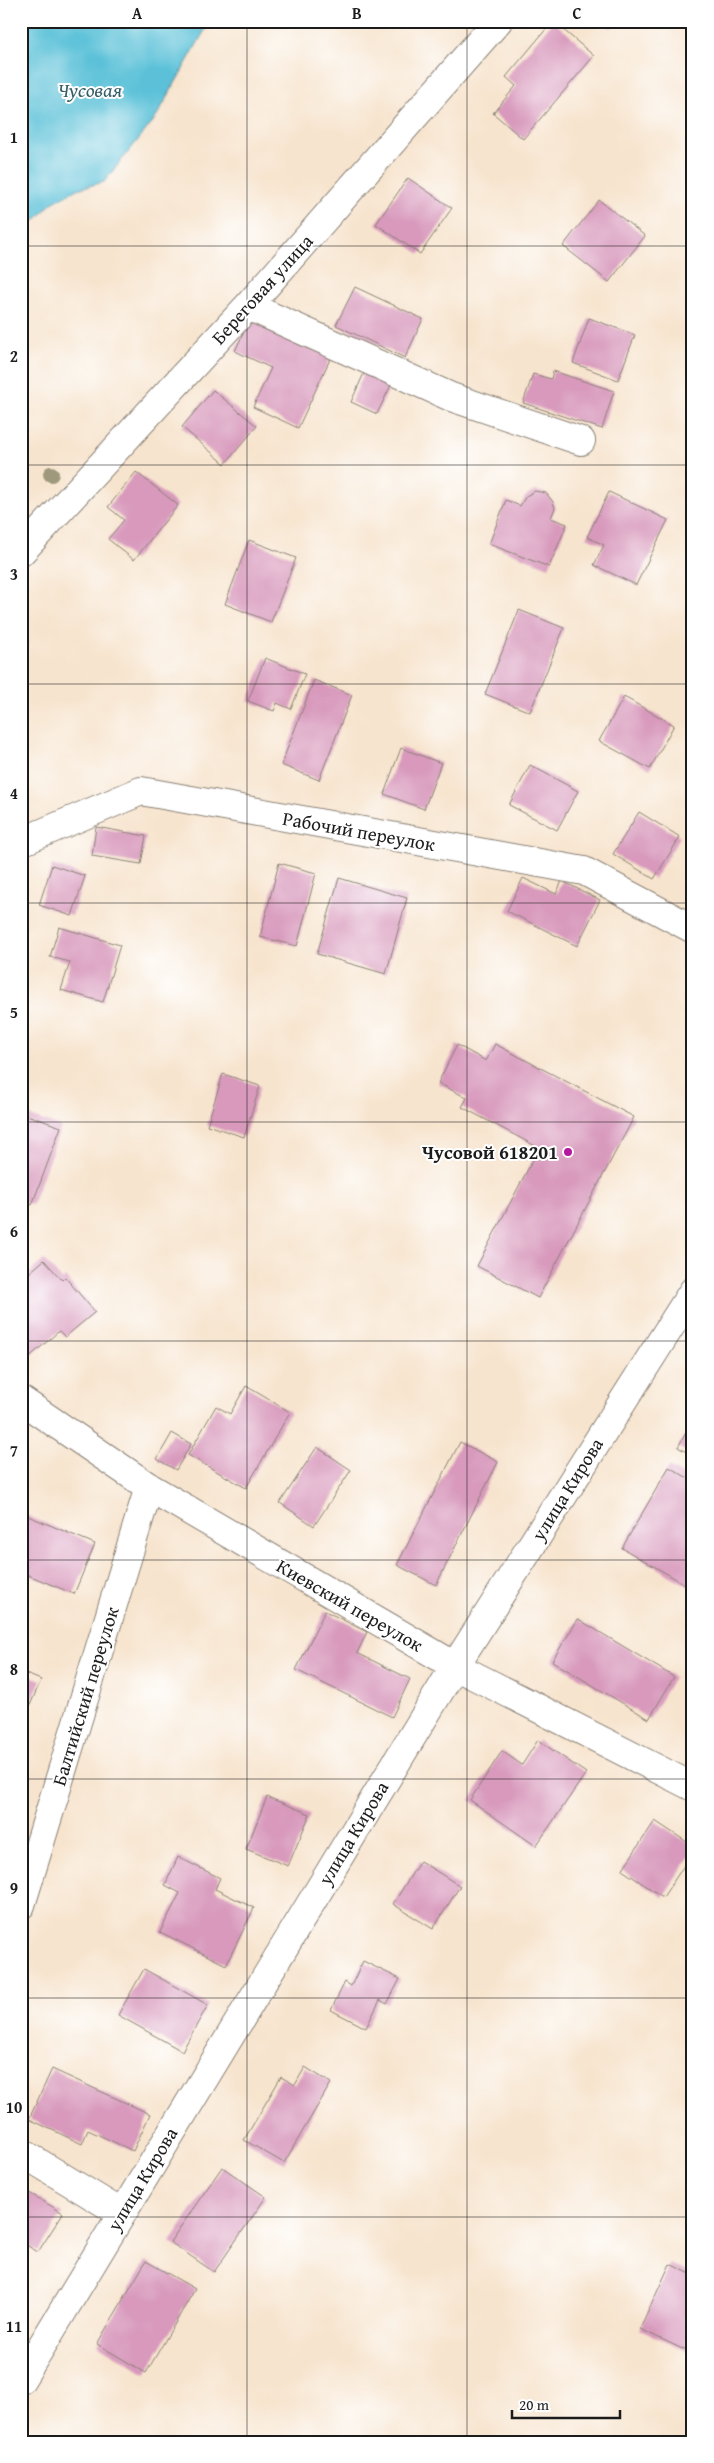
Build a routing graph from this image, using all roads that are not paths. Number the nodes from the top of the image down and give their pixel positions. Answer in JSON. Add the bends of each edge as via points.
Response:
{"nodes":[{"id":1,"x":498,"y":21,"type":"edge"},
{"id":2,"x":248,"y":306,"type":"junction"},
{"id":3,"x":580,"y":441,"type":"dead end"},
{"id":4,"x":21,"y":552,"type":"edge"},
{"id":5,"x":21,"y":842,"type":"edge"},
{"id":6,"x":693,"y":929,"type":"edge"},
{"id":7,"x":693,"y":1291,"type":"edge"},
{"id":8,"x":21,"y":1400,"type":"edge"},
{"id":9,"x":149,"y":1487,"type":"junction"},
{"id":10,"x":455,"y":1666,"type":"junction"},
{"id":11,"x":693,"y":1787,"type":"edge"},
{"id":12,"x":21,"y":1905,"type":"edge"},
{"id":13,"x":21,"y":2152,"type":"edge"},
{"id":14,"x":121,"y":2212,"type":"junction"},
{"id":15,"x":21,"y":2380,"type":"edge"}],
"edges":[{"from":1,"to":2,"type":"street","name":"Береговая улица"},
{"from":2,"to":3,"type":"street","via":[[450,397]]},
{"from":2,"to":4,"type":"street","name":"Береговая улица"},
{"from":5,"to":6,"type":"street","name":"Рабочий переулок","via":[[141,791],[584,871]]},
{"from":7,"to":10,"type":"street","name":"улица Кирова"},
{"from":8,"to":9,"type":"street","name":"Киевский переулок"},
{"from":9,"to":10,"type":"street","name":"Киевский переулок"},
{"from":9,"to":12,"type":"street","name":"Балтийский переулок"},
{"from":10,"to":11,"type":"street","name":"Киевский переулок"},
{"from":10,"to":14,"type":"street","name":"улица Кирова"},
{"from":13,"to":14,"type":"street"},
{"from":14,"to":15,"type":"street","name":"улица Кирова"}]}
